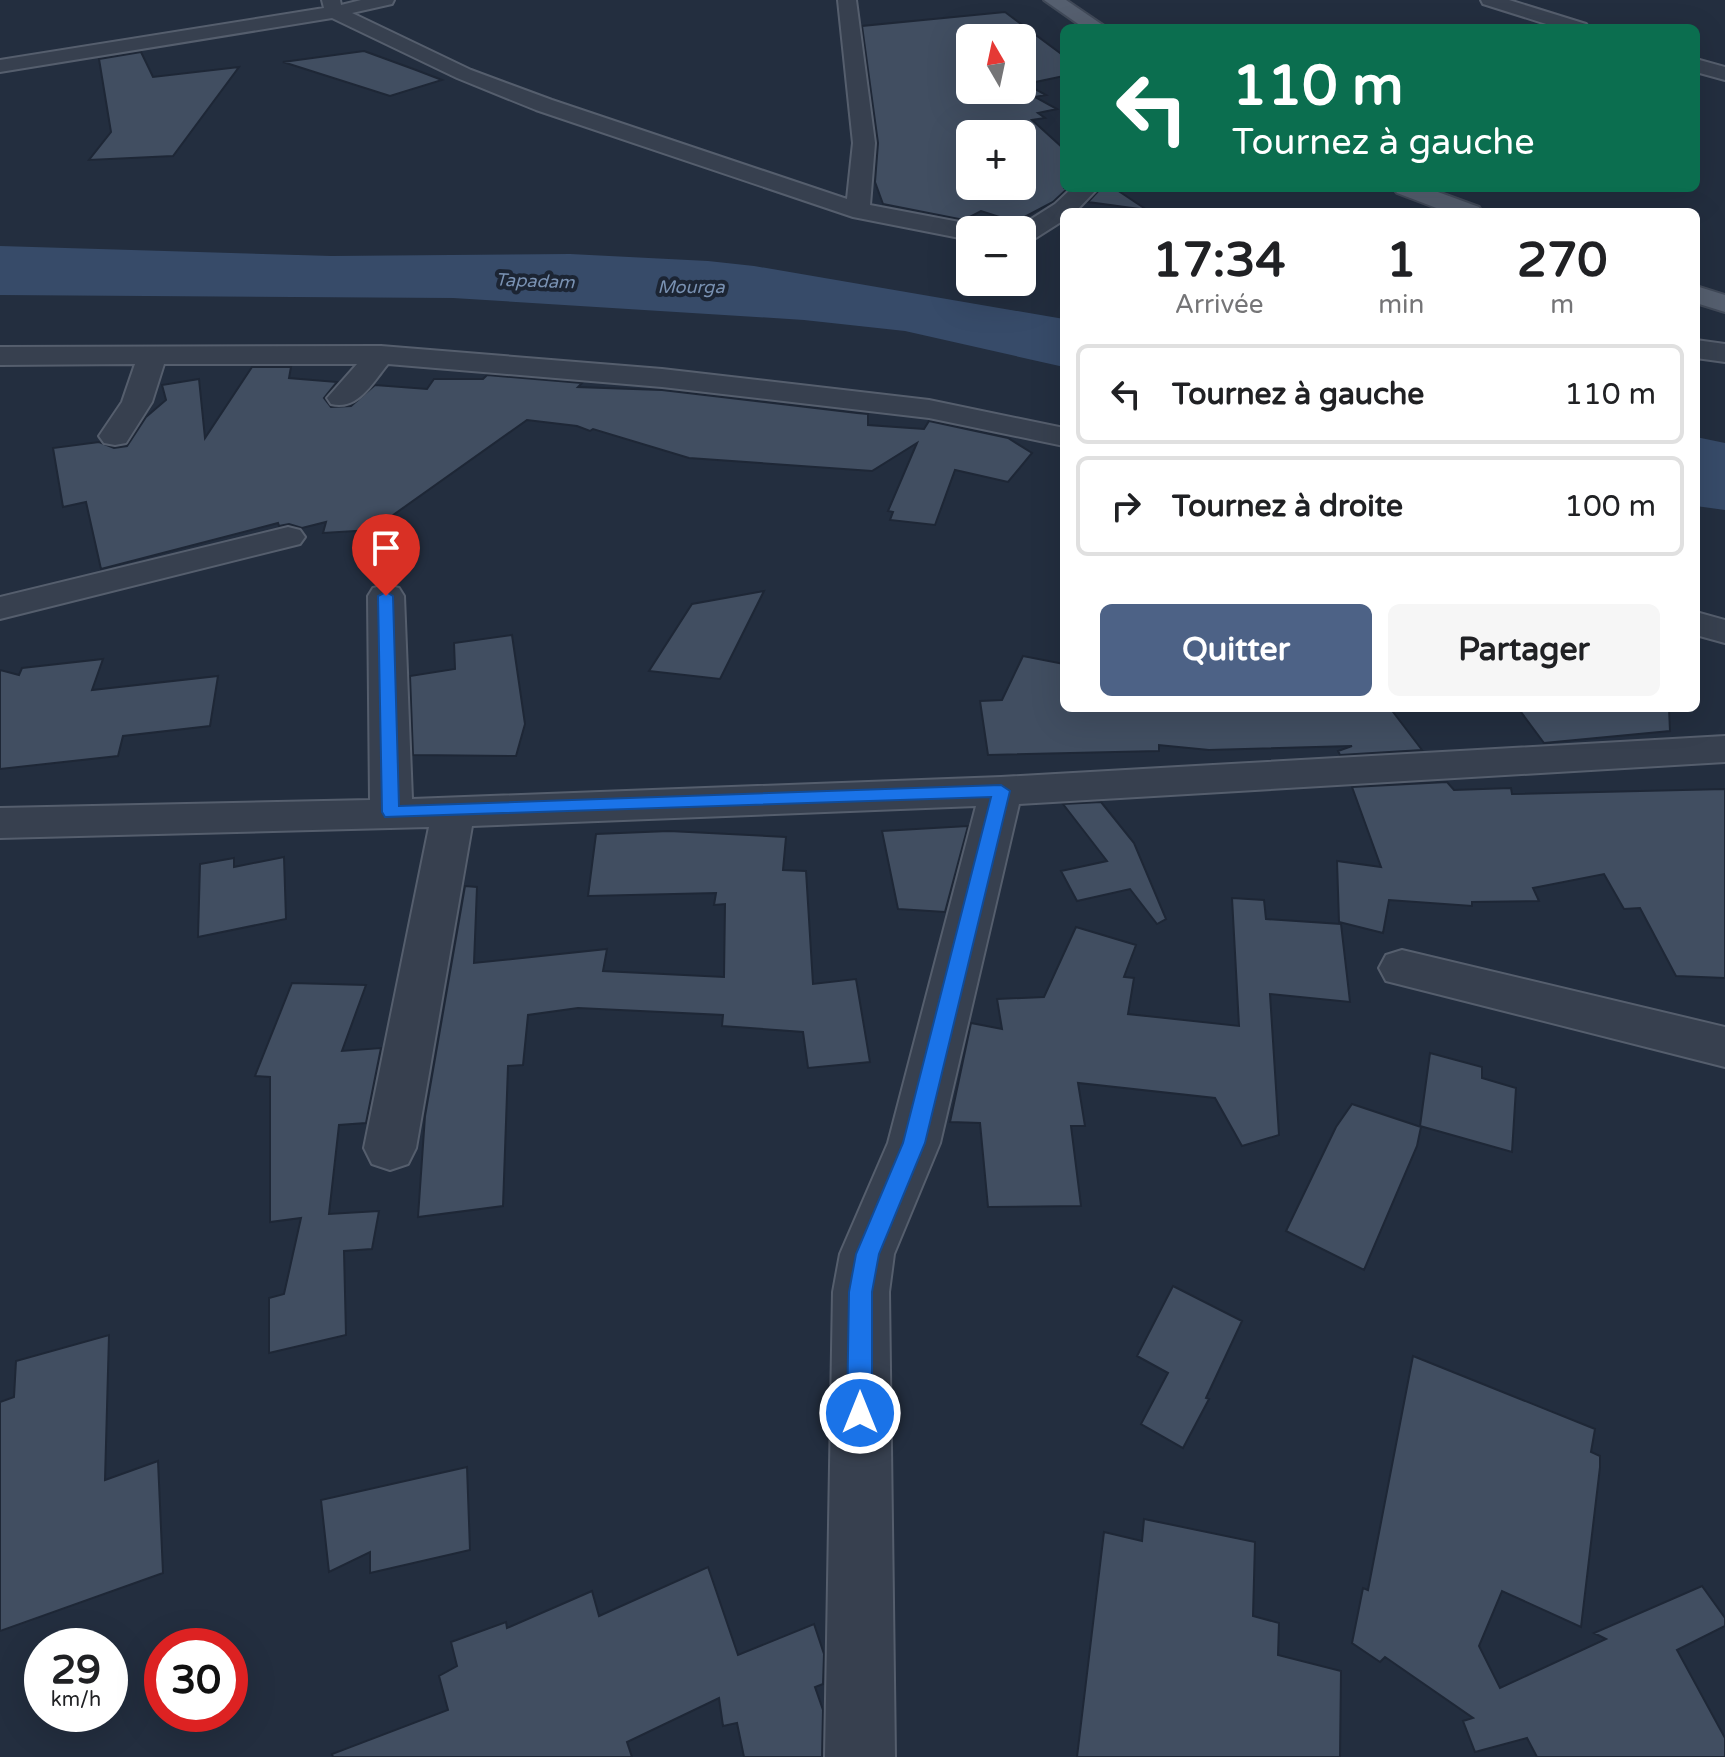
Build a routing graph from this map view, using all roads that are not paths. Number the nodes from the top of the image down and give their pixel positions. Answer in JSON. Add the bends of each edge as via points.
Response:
{"nodes":[{"id":1,"x":385,"y":0,"type":"edge"},
{"id":2,"x":847,"y":0,"type":"edge"},
{"id":3,"x":1053,"y":0,"type":"edge"},
{"id":4,"x":1490,"y":0,"type":"edge"},
{"id":5,"x":332,"y":6,"type":"edge"},
{"id":6,"x":1091,"y":24,"type":"edge"},
{"id":7,"x":1566,"y":24,"type":"edge"},
{"id":8,"x":0,"y":66,"type":"edge"},
{"id":9,"x":1700,"y":66,"type":"edge"},
{"id":10,"x":1725,"y":74,"type":"edge"},
{"id":11,"x":1082,"y":192,"type":"edge"},
{"id":12,"x":1416,"y":192,"type":"edge"},
{"id":13,"x":1065,"y":208,"type":"edge"},
{"id":14,"x":1459,"y":208,"type":"edge"},
{"id":15,"x":862,"y":212,"type":"junction"},
{"id":16,"x":1060,"y":212,"type":"edge"},
{"id":17,"x":956,"y":229,"type":"edge"},
{"id":18,"x":1036,"y":229,"type":"edge"},
{"id":19,"x":1036,"y":242,"type":"edge"},
{"id":20,"x":1050,"y":246,"type":"dead end"},
{"id":21,"x":1700,"y":295,"type":"edge"},
{"id":22,"x":1725,"y":304,"type":"edge"},
{"id":23,"x":1700,"y":350,"type":"edge"},
{"id":24,"x":1725,"y":353,"type":"edge"},
{"id":25,"x":152,"y":355,"type":"junction"},
{"id":26,"x":381,"y":355,"type":"junction"},
{"id":27,"x":0,"y":356,"type":"edge"},
{"id":28,"x":342,"y":398,"type":"dead end"},
{"id":29,"x":115,"y":436,"type":"dead end"},
{"id":30,"x":1060,"y":436,"type":"edge"},
{"id":31,"x":288,"y":537,"type":"dead end"},
{"id":32,"x":386,"y":596,"type":"dead end"},
{"id":33,"x":0,"y":608,"type":"edge"},
{"id":34,"x":1700,"y":624,"type":"edge"},
{"id":35,"x":1725,"y":632,"type":"edge"},
{"id":36,"x":1725,"y":749,"type":"edge"},
{"id":37,"x":1001,"y":791,"type":"junction"},
{"id":38,"x":391,"y":812,"type":"junction"},
{"id":39,"x":453,"y":812,"type":"junction"},
{"id":40,"x":0,"y":823,"type":"edge"},
{"id":41,"x":1402,"y":968,"type":"dead end"},
{"id":42,"x":1725,"y":1047,"type":"edge"},
{"id":43,"x":390,"y":1148,"type":"dead end"},
{"id":44,"x":860,"y":1757,"type":"edge"}],
"edges":[{"from":1,"to":5,"type":"street"},
{"from":2,"to":15,"type":"street","via":[[864,143],[858,205]]},
{"from":3,"to":6,"type":"main road"},
{"from":4,"to":7,"type":"street"},
{"from":5,"to":8,"type":"street"},
{"from":5,"to":15,"type":"street","via":[[464,74]]},
{"from":9,"to":10,"type":"street"},
{"from":11,"to":13,"type":"street"},
{"from":12,"to":14,"type":"main road"},
{"from":15,"to":17,"type":"street"},
{"from":16,"to":18,"type":"street"},
{"from":19,"to":20,"type":"street"},
{"from":21,"to":22,"type":"main road"},
{"from":23,"to":24,"type":"street"},
{"from":25,"to":26,"type":"street"},
{"from":25,"to":27,"type":"street"},
{"from":25,"to":29,"type":"street","via":[[137,402]]},
{"from":26,"to":28,"type":"street"},
{"from":26,"to":30,"type":"street","via":[[662,378],[929,409]]},
{"from":31,"to":33,"type":"street"},
{"from":32,"to":38,"type":"street"},
{"from":34,"to":35,"type":"street"},
{"from":36,"to":37,"type":"street"},
{"from":37,"to":39,"type":"street"},
{"from":37,"to":44,"type":"street","via":[[914,1143],[867,1254],[861,1292]]},
{"from":38,"to":39,"type":"street"},
{"from":38,"to":40,"type":"street"},
{"from":39,"to":43,"type":"street"},
{"from":41,"to":42,"type":"street"}]}
